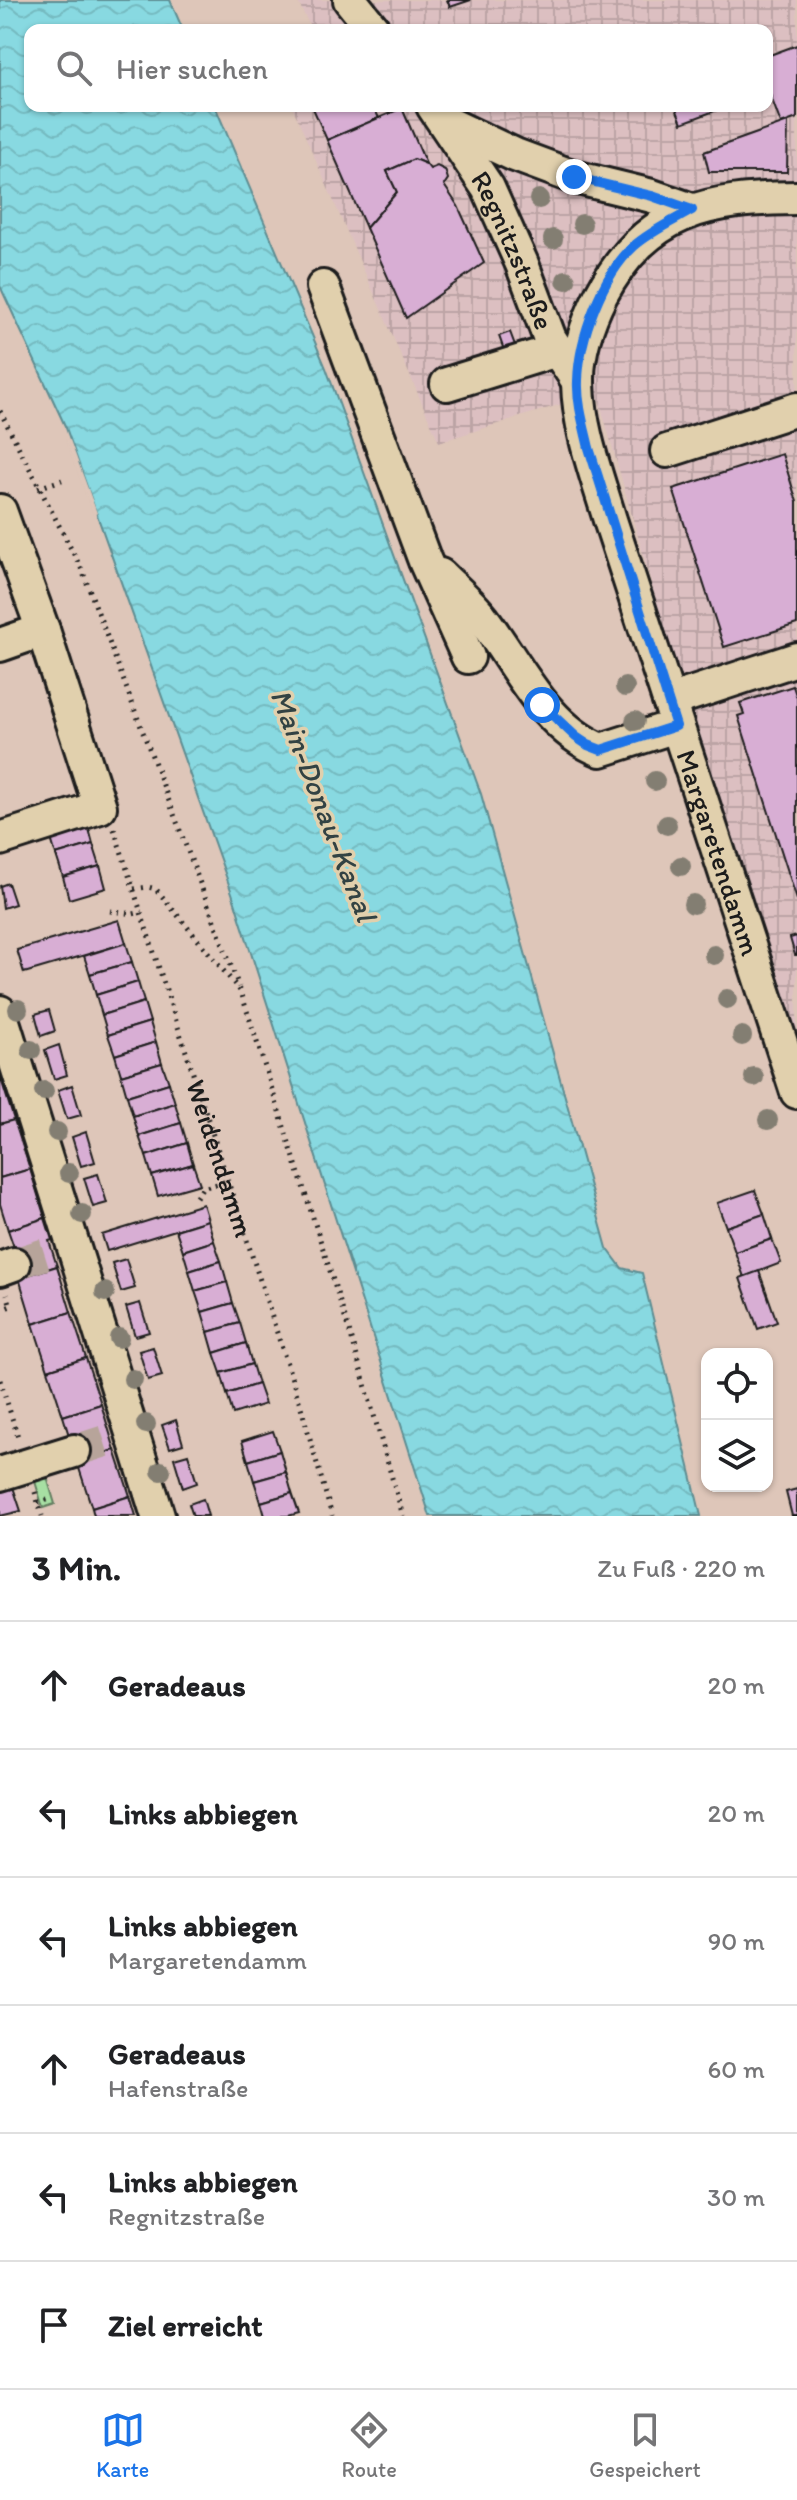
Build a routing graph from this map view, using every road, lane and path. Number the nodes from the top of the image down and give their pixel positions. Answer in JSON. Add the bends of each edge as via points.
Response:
{"nodes":[{"id":1,"x":350,"y":0,"type":"edge"},
{"id":2,"x":369,"y":24,"type":"edge"},
{"id":3,"x":439,"y":114,"type":"edge"},
{"id":4,"x":797,"y":198,"type":"edge"},
{"id":5,"x":692,"y":210,"type":"junction"},
{"id":6,"x":323,"y":287,"type":"dead end"},
{"id":7,"x":557,"y":350,"type":"junction"},
{"id":8,"x":578,"y":381,"type":"junction"},
{"id":9,"x":447,"y":384,"type":"dead end"},
{"id":10,"x":0,"y":411,"type":"edge"},
{"id":11,"x":796,"y":414,"type":"edge"},
{"id":12,"x":667,"y":451,"type":"dead end"},
{"id":13,"x":62,"y":480,"type":"dead end"},
{"id":14,"x":38,"y":488,"type":"junction"},
{"id":15,"x":0,"y":511,"type":"edge"},
{"id":16,"x":425,"y":561,"type":"junction"},
{"id":17,"x":43,"y":630,"type":"junction"},
{"id":18,"x":0,"y":645,"type":"edge"},
{"id":19,"x":468,"y":657,"type":"dead end"},
{"id":20,"x":797,"y":659,"type":"edge"},
{"id":21,"x":672,"y":713,"type":"junction"},
{"id":22,"x":100,"y":807,"type":"junction"},
{"id":23,"x":0,"y":839,"type":"edge"},
{"id":24,"x":134,"y":889,"type":"junction"},
{"id":25,"x":110,"y":911,"type":"dead end"},
{"id":26,"x":142,"y":912,"type":"junction"},
{"id":27,"x":241,"y":992,"type":"junction"},
{"id":28,"x":0,"y":1012,"type":"edge"},
{"id":29,"x":7,"y":1057,"type":"edge"},
{"id":30,"x":797,"y":1092,"type":"edge"},
{"id":31,"x":228,"y":1181,"type":"junction"},
{"id":32,"x":196,"y":1197,"type":"dead end"},
{"id":33,"x":74,"y":1451,"type":"tunnel mouth"},
{"id":34,"x":0,"y":1474,"type":"edge"},
{"id":35,"x":53,"y":1498,"type":"dead end"},
{"id":36,"x":38,"y":1503,"type":"dead end"},
{"id":37,"x":158,"y":1516,"type":"edge"},
{"id":38,"x":332,"y":1516,"type":"edge"},
{"id":39,"x":403,"y":1516,"type":"edge"}],
"edges":[{"from":1,"to":2,"type":"street"},
{"from":3,"to":5,"type":"street","name":"Regnitzstraße","via":[[515,155]]},
{"from":3,"to":7,"type":"street","name":"Regnitzstraße","via":[[488,188]]},
{"from":4,"to":5,"type":"street","via":[[750,198]]},
{"from":5,"to":8,"type":"street","via":[[633,246],[615,269],[582,346]]},
{"from":6,"to":16,"type":"street"},
{"from":7,"to":8,"type":"street","name":"Regnitzstraße"},
{"from":7,"to":9,"type":"street"},
{"from":8,"to":21,"type":"street","name":"Margaretendamm","via":[[589,448]]},
{"from":10,"to":14,"type":"path"},
{"from":11,"to":12,"type":"street"},
{"from":13,"to":14,"type":"path"},
{"from":14,"to":27,"type":"path","via":[[82,570]]},
{"from":15,"to":17,"type":"street"},
{"from":16,"to":19,"type":"street"},
{"from":16,"to":21,"type":"street","via":[[480,615],[542,705],[588,745],[601,750]]},
{"from":17,"to":18,"type":"street"},
{"from":17,"to":22,"type":"street"},
{"from":20,"to":21,"type":"street"},
{"from":21,"to":30,"type":"street","name":"Margaretendamm"},
{"from":22,"to":23,"type":"street"},
{"from":22,"to":24,"type":"path","name":"Weidendamm","via":[[108,810]]},
{"from":24,"to":26,"type":"path","name":"Weidendamm"},
{"from":24,"to":27,"type":"path","via":[[156,889]]},
{"from":25,"to":26,"type":"path"},
{"from":26,"to":31,"type":"path","name":"Weidendamm"},
{"from":27,"to":39,"type":"path"},
{"from":28,"to":29,"type":"street"},
{"from":29,"to":37,"type":"street","via":[[122,1436]]},
{"from":31,"to":32,"type":"path","via":[[202,1188]]},
{"from":31,"to":38,"type":"path","name":"Weidendamm"},
{"from":33,"to":34,"type":"street"},
{"from":35,"to":36,"type":"path"}]}
